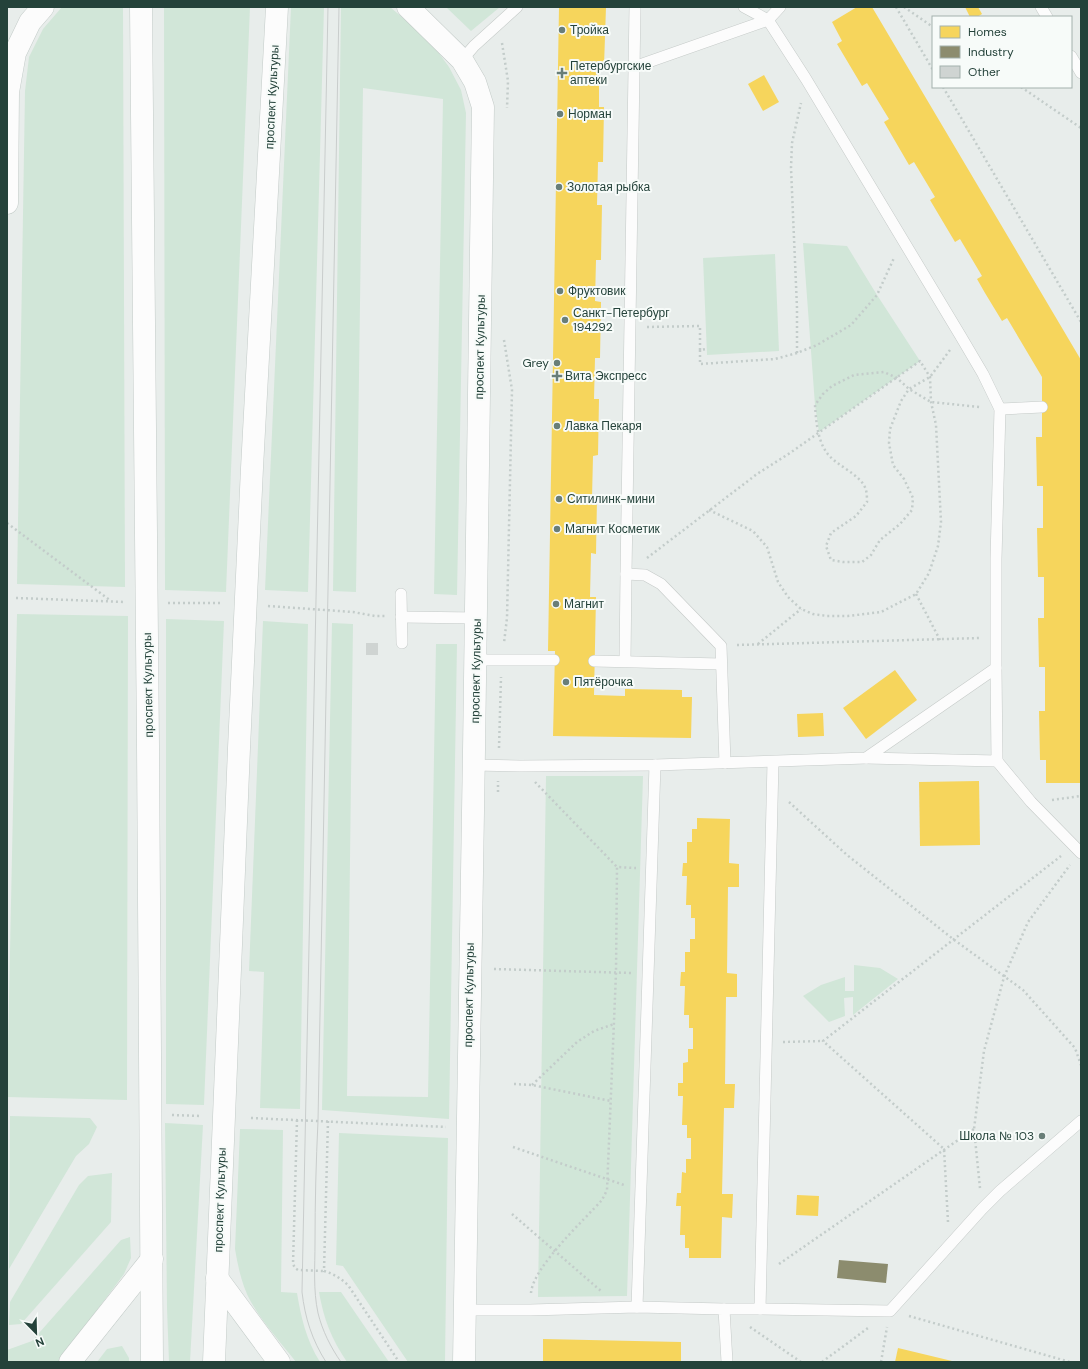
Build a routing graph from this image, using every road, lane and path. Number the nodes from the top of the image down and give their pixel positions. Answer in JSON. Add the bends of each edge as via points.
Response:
{"nodes":[{"id":1,"x":43,"y":7,"type":"edge"},
{"id":2,"x":141,"y":7,"type":"edge"},
{"id":3,"x":277,"y":7,"type":"edge"},
{"id":4,"x":408,"y":7,"type":"edge"},
{"id":5,"x":517,"y":7,"type":"edge"},
{"id":6,"x":635,"y":7,"type":"edge"},
{"id":7,"x":744,"y":7,"type":"edge"},
{"id":8,"x":780,"y":7,"type":"edge"},
{"id":9,"x":896,"y":7,"type":"edge"},
{"id":10,"x":904,"y":7,"type":"edge"},
{"id":11,"x":1041,"y":7,"type":"edge"},
{"id":12,"x":1046,"y":16,"type":"edge"},
{"id":13,"x":768,"y":20,"type":"junction"},
{"id":14,"x":497,"y":25,"type":"junction"},
{"id":15,"x":932,"y":26,"type":"edge"},
{"id":16,"x":1072,"y":58,"type":"edge"},
{"id":17,"x":462,"y":60,"type":"junction"},
{"id":18,"x":634,"y":67,"type":"junction"},
{"id":19,"x":932,"y":68,"type":"edge"},
{"id":20,"x":1081,"y":73,"type":"edge"},
{"id":21,"x":806,"y":79,"type":"junction"},
{"id":22,"x":944,"y":88,"type":"edge"},
{"id":23,"x":1022,"y":88,"type":"edge"},
{"id":24,"x":507,"y":113,"type":"dead end"},
{"id":25,"x":1081,"y":128,"type":"edge"},
{"id":26,"x":7,"y":203,"type":"edge"},
{"id":27,"x":902,"y":239,"type":"junction"},
{"id":28,"x":1081,"y":322,"type":"edge"},
{"id":29,"x":630,"y":328,"type":"junction"},
{"id":30,"x":503,"y":335,"type":"dead end"},
{"id":31,"x":960,"y":336,"type":"junction"},
{"id":32,"x":706,"y":349,"type":"dead end"},
{"id":33,"x":700,"y":350,"type":"junction"},
{"id":34,"x":797,"y":353,"type":"junction"},
{"id":35,"x":930,"y":377,"type":"junction"},
{"id":36,"x":897,"y":378,"type":"junction"},
{"id":37,"x":909,"y":388,"type":"junction"},
{"id":38,"x":930,"y":402,"type":"junction"},
{"id":39,"x":1042,"y":407,"type":"dead end"},
{"id":40,"x":1000,"y":408,"type":"junction"},
{"id":41,"x":819,"y":432,"type":"junction"},
{"id":42,"x":709,"y":510,"type":"junction"},
{"id":43,"x":7,"y":523,"type":"edge"},
{"id":44,"x":626,"y":574,"type":"junction"},
{"id":45,"x":401,"y":594,"type":"dead end"},
{"id":46,"x":916,"y":594,"type":"junction"},
{"id":47,"x":16,"y":598,"type":"dead end"},
{"id":48,"x":111,"y":601,"type":"junction"},
{"id":49,"x":126,"y":602,"type":"dead end"},
{"id":50,"x":165,"y":603,"type":"dead end"},
{"id":51,"x":226,"y":603,"type":"dead end"},
{"id":52,"x":264,"y":606,"type":"dead end"},
{"id":53,"x":801,"y":609,"type":"junction"},
{"id":54,"x":401,"y":617,"type":"junction"},
{"id":55,"x":477,"y":618,"type":"junction"},
{"id":56,"x":996,"y":638,"type":"junction"},
{"id":57,"x":940,"y":640,"type":"junction"},
{"id":58,"x":402,"y":643,"type":"dead end"},
{"id":59,"x":757,"y":645,"type":"junction"},
{"id":60,"x":721,"y":646,"type":"junction"},
{"id":61,"x":476,"y":660,"type":"junction"},
{"id":62,"x":501,"y":660,"type":"junction"},
{"id":63,"x":554,"y":660,"type":"dead end"},
{"id":64,"x":594,"y":660,"type":"dead end"},
{"id":65,"x":625,"y":661,"type":"junction"},
{"id":66,"x":721,"y":664,"type":"junction"},
{"id":67,"x":996,"y":668,"type":"junction"},
{"id":68,"x":866,"y":758,"type":"junction"},
{"id":69,"x":773,"y":762,"type":"junction"},
{"id":70,"x":997,"y":762,"type":"junction"},
{"id":71,"x":725,"y":763,"type":"junction"},
{"id":72,"x":473,"y":765,"type":"junction"},
{"id":73,"x":655,"y":765,"type":"junction"},
{"id":74,"x":498,"y":766,"type":"junction"},
{"id":75,"x":520,"y":766,"type":"junction"},
{"id":76,"x":772,"y":787,"type":"junction"},
{"id":77,"x":1081,"y":796,"type":"edge"},
{"id":78,"x":498,"y":797,"type":"dead end"},
{"id":79,"x":1031,"y":802,"type":"junction"},
{"id":80,"x":1078,"y":850,"type":"edge"},
{"id":81,"x":617,"y":867,"type":"junction"},
{"id":82,"x":652,"y":868,"type":"junction"},
{"id":83,"x":953,"y":939,"type":"junction"},
{"id":84,"x":616,"y":973,"type":"junction"},
{"id":85,"x":649,"y":974,"type":"junction"},
{"id":86,"x":494,"y":977,"type":"dead end"},
{"id":87,"x":1004,"y":977,"type":"junction"},
{"id":88,"x":614,"y":1024,"type":"junction"},
{"id":89,"x":823,"y":1041,"type":"junction"},
{"id":90,"x":766,"y":1042,"type":"junction"},
{"id":91,"x":1081,"y":1065,"type":"edge"},
{"id":92,"x":514,"y":1084,"type":"dead end"},
{"id":93,"x":532,"y":1085,"type":"junction"},
{"id":94,"x":611,"y":1101,"type":"junction"},
{"id":95,"x":166,"y":1115,"type":"dead end"},
{"id":96,"x":204,"y":1116,"type":"dead end"},
{"id":97,"x":251,"y":1118,"type":"dead end"},
{"id":98,"x":298,"y":1120,"type":"junction"},
{"id":99,"x":328,"y":1121,"type":"junction"},
{"id":100,"x":1081,"y":1121,"type":"edge"},
{"id":101,"x":449,"y":1127,"type":"dead end"},
{"id":102,"x":974,"y":1129,"type":"junction"},
{"id":103,"x":513,"y":1147,"type":"dead end"},
{"id":104,"x":944,"y":1150,"type":"junction"},
{"id":105,"x":609,"y":1179,"type":"junction"},
{"id":106,"x":640,"y":1190,"type":"junction"},
{"id":107,"x":982,"y":1209,"type":"junction"},
{"id":108,"x":512,"y":1214,"type":"dead end"},
{"id":109,"x":949,"y":1247,"type":"junction"},
{"id":110,"x":555,"y":1251,"type":"junction"},
{"id":111,"x":152,"y":1259,"type":"junction"},
{"id":112,"x":324,"y":1271,"type":"junction"},
{"id":113,"x":760,"y":1277,"type":"junction"},
{"id":114,"x":217,"y":1278,"type":"junction"},
{"id":115,"x":620,"y":1307,"type":"junction"},
{"id":116,"x":637,"y":1307,"type":"junction"},
{"id":117,"x":724,"y":1309,"type":"junction"},
{"id":118,"x":760,"y":1309,"type":"junction"},
{"id":119,"x":465,"y":1310,"type":"junction"},
{"id":120,"x":530,"y":1310,"type":"junction"},
{"id":121,"x":890,"y":1311,"type":"junction"},
{"id":122,"x":70,"y":1362,"type":"edge"},
{"id":123,"x":152,"y":1362,"type":"edge"},
{"id":124,"x":214,"y":1362,"type":"edge"},
{"id":125,"x":279,"y":1362,"type":"edge"},
{"id":126,"x":399,"y":1362,"type":"edge"},
{"id":127,"x":464,"y":1362,"type":"edge"},
{"id":128,"x":727,"y":1362,"type":"edge"},
{"id":129,"x":801,"y":1362,"type":"edge"},
{"id":130,"x":822,"y":1362,"type":"edge"},
{"id":131,"x":881,"y":1362,"type":"edge"},
{"id":132,"x":1070,"y":1362,"type":"edge"}],
"edges":[{"from":1,"to":26,"type":"main road","via":[[30,22],[15,53],[8,92]]},
{"from":2,"to":111,"type":"main road","name":"проспект Культуры"},
{"from":3,"to":114,"type":"main road","name":"проспект Культуры","via":[[238,748]]},
{"from":4,"to":17,"type":"main road","name":"проспект Культуры"},
{"from":5,"to":14,"type":"lane"},
{"from":6,"to":18,"type":"lane"},
{"from":7,"to":13,"type":"lane"},
{"from":8,"to":13,"type":"lane"},
{"from":9,"to":19,"type":"path"},
{"from":10,"to":15,"type":"path"},
{"from":11,"to":12,"type":"lane"},
{"from":13,"to":18,"type":"lane"},
{"from":13,"to":21,"type":"lane"},
{"from":14,"to":17,"type":"lane"},
{"from":14,"to":24,"type":"path","via":[[508,81]]},
{"from":16,"to":20,"type":"lane"},
{"from":17,"to":55,"type":"main road","name":"проспект Культуры","via":[[475,82],[483,107]]},
{"from":18,"to":29,"type":"lane"},
{"from":21,"to":27,"type":"lane"},
{"from":21,"to":34,"type":"path","via":[[792,143],[791,186]]},
{"from":22,"to":28,"type":"path"},
{"from":23,"to":25,"type":"path"},
{"from":27,"to":31,"type":"lane"},
{"from":27,"to":34,"type":"path","via":[[877,295],[851,325],[817,345]]},
{"from":29,"to":33,"type":"path","via":[[700,326]]},
{"from":29,"to":44,"type":"lane"},
{"from":30,"to":62,"type":"path","via":[[512,390],[506,630]]},
{"from":31,"to":35,"type":"path"},
{"from":31,"to":40,"type":"lane"},
{"from":32,"to":33,"type":"path"},
{"from":33,"to":34,"type":"path","via":[[700,364],[775,359]]},
{"from":35,"to":36,"type":"path","via":[[920,361]]},
{"from":35,"to":37,"type":"path"},
{"from":35,"to":38,"type":"path"},
{"from":36,"to":37,"type":"path"},
{"from":36,"to":41,"type":"path"},
{"from":36,"to":41,"type":"path","via":[[884,372],[872,372],[854,375],[832,386],[815,405]]},
{"from":37,"to":38,"type":"path"},
{"from":37,"to":41,"type":"path","via":[[901,400],[890,429],[889,443],[893,465],[904,479],[913,498],[912,510],[900,524],[880,540],[871,555],[862,562],[832,560],[826,546],[831,533],[856,516],[867,502],[866,489],[854,474],[835,462],[825,450]]},
{"from":38,"to":40,"type":"path"},
{"from":38,"to":46,"type":"path","via":[[936,425],[941,522],[938,546],[928,574]]},
{"from":39,"to":40,"type":"lane"},
{"from":40,"to":56,"type":"lane"},
{"from":41,"to":42,"type":"path","via":[[756,474]]},
{"from":42,"to":44,"type":"path"},
{"from":42,"to":53,"type":"path","via":[[753,531],[767,548],[778,582],[788,597]]},
{"from":43,"to":48,"type":"path"},
{"from":44,"to":60,"type":"lane","via":[[645,575],[661,584]]},
{"from":44,"to":65,"type":"lane"},
{"from":45,"to":54,"type":"lane"},
{"from":46,"to":53,"type":"path","via":[[874,613],[827,616]]},
{"from":46,"to":57,"type":"path"},
{"from":47,"to":48,"type":"path"},
{"from":48,"to":49,"type":"path"},
{"from":50,"to":51,"type":"path"},
{"from":52,"to":54,"type":"path"},
{"from":53,"to":59,"type":"path"},
{"from":54,"to":55,"type":"lane"},
{"from":54,"to":58,"type":"lane"},
{"from":55,"to":61,"type":"main road","name":"проспект Культуры"},
{"from":56,"to":57,"type":"path"},
{"from":56,"to":67,"type":"lane"},
{"from":57,"to":59,"type":"path"},
{"from":59,"to":60,"type":"path"},
{"from":60,"to":66,"type":"lane"},
{"from":61,"to":62,"type":"lane"},
{"from":61,"to":72,"type":"main road","name":"проспект Культуры"},
{"from":62,"to":63,"type":"lane"},
{"from":62,"to":74,"type":"path"},
{"from":64,"to":65,"type":"lane"},
{"from":65,"to":66,"type":"lane"},
{"from":66,"to":71,"type":"lane"},
{"from":67,"to":68,"type":"lane"},
{"from":67,"to":70,"type":"lane"},
{"from":68,"to":69,"type":"lane"},
{"from":68,"to":70,"type":"lane"},
{"from":69,"to":71,"type":"lane"},
{"from":69,"to":76,"type":"lane"},
{"from":70,"to":79,"type":"lane"},
{"from":71,"to":73,"type":"lane"},
{"from":72,"to":74,"type":"lane"},
{"from":72,"to":119,"type":"main road","name":"проспект Культуры"},
{"from":73,"to":75,"type":"lane"},
{"from":73,"to":82,"type":"lane"},
{"from":74,"to":75,"type":"lane"},
{"from":74,"to":78,"type":"path"},
{"from":75,"to":81,"type":"path"},
{"from":76,"to":83,"type":"path","via":[[847,855]]},
{"from":76,"to":90,"type":"lane"},
{"from":77,"to":79,"type":"path"},
{"from":79,"to":80,"type":"lane"},
{"from":80,"to":83,"type":"path"},
{"from":80,"to":87,"type":"path","via":[[1028,922]]},
{"from":81,"to":82,"type":"path"},
{"from":81,"to":84,"type":"path"},
{"from":82,"to":85,"type":"lane"},
{"from":83,"to":87,"type":"path"},
{"from":83,"to":89,"type":"path"},
{"from":84,"to":85,"type":"path"},
{"from":84,"to":86,"type":"path","via":[[494,969]]},
{"from":84,"to":88,"type":"path"},
{"from":85,"to":106,"type":"lane"},
{"from":87,"to":91,"type":"path","via":[[1023,990],[1075,1048]]},
{"from":87,"to":102,"type":"path","via":[[984,1052]]},
{"from":88,"to":93,"type":"path","via":[[577,1042]]},
{"from":88,"to":94,"type":"path"},
{"from":89,"to":90,"type":"path"},
{"from":89,"to":104,"type":"path"},
{"from":90,"to":113,"type":"lane"},
{"from":92,"to":93,"type":"path"},
{"from":93,"to":94,"type":"path"},
{"from":94,"to":105,"type":"path"},
{"from":95,"to":96,"type":"path"},
{"from":97,"to":98,"type":"path"},
{"from":98,"to":99,"type":"path"},
{"from":98,"to":112,"type":"path","via":[[293,1264],[298,1270]]},
{"from":99,"to":101,"type":"path"},
{"from":99,"to":112,"type":"path"},
{"from":100,"to":107,"type":"lane"},
{"from":102,"to":104,"type":"path"},
{"from":102,"to":107,"type":"path"},
{"from":103,"to":105,"type":"path"},
{"from":104,"to":109,"type":"path"},
{"from":104,"to":113,"type":"path"},
{"from":105,"to":106,"type":"path"},
{"from":105,"to":110,"type":"path","via":[[602,1200]]},
{"from":106,"to":116,"type":"lane"},
{"from":107,"to":109,"type":"lane"},
{"from":108,"to":110,"type":"path"},
{"from":109,"to":121,"type":"lane"},
{"from":110,"to":115,"type":"path"},
{"from":110,"to":120,"type":"path","via":[[535,1278]]},
{"from":111,"to":122,"type":"main road"},
{"from":111,"to":123,"type":"main road","name":"проспект Культуры"},
{"from":112,"to":126,"type":"path","via":[[333,1273],[348,1285]]},
{"from":113,"to":118,"type":"lane"},
{"from":114,"to":124,"type":"main road","name":"проспект Культуры"},
{"from":114,"to":125,"type":"main road"},
{"from":115,"to":116,"type":"lane"},
{"from":115,"to":120,"type":"lane"},
{"from":116,"to":117,"type":"lane"},
{"from":117,"to":118,"type":"lane"},
{"from":117,"to":128,"type":"lane"},
{"from":117,"to":129,"type":"path"},
{"from":118,"to":121,"type":"lane"},
{"from":119,"to":120,"type":"lane"},
{"from":119,"to":127,"type":"main road","name":"проспект Культуры"},
{"from":121,"to":130,"type":"path"},
{"from":121,"to":131,"type":"path"},
{"from":121,"to":132,"type":"path"}]}
